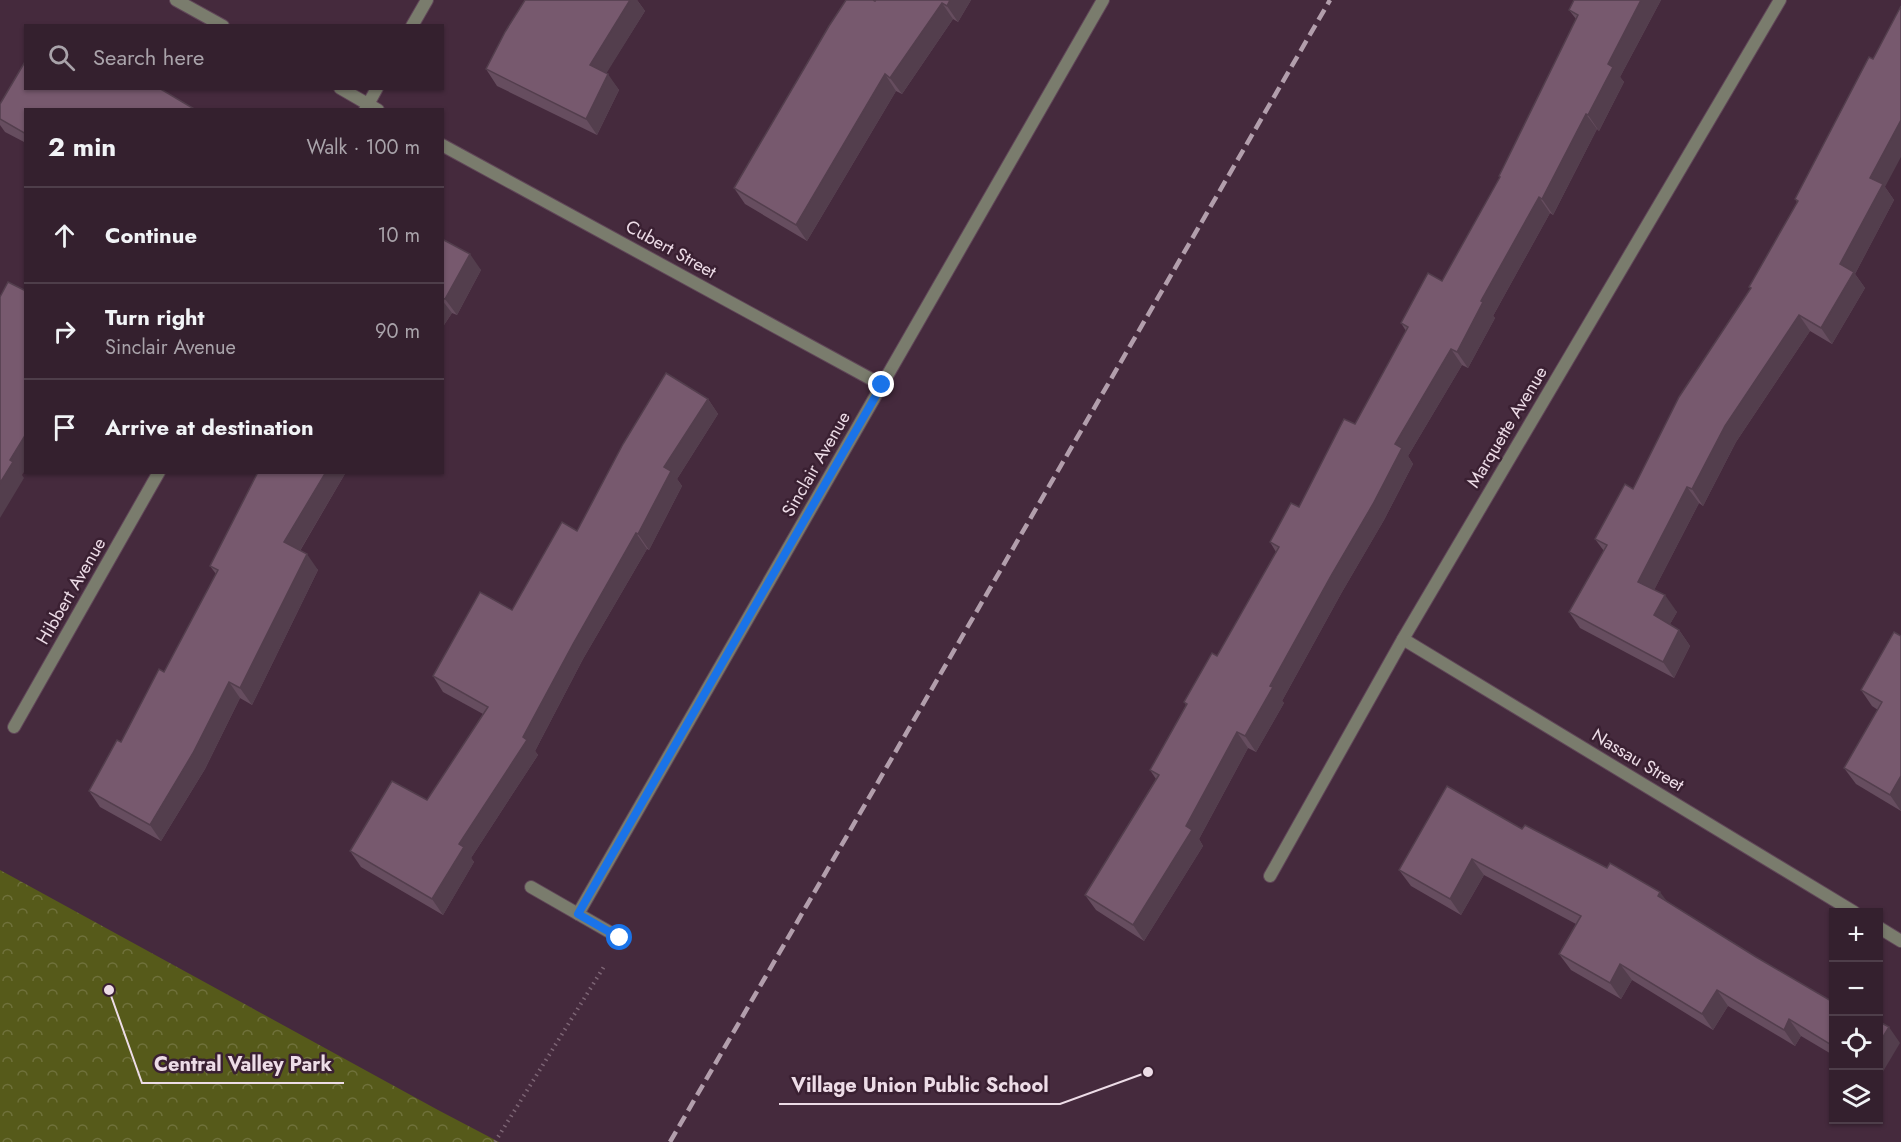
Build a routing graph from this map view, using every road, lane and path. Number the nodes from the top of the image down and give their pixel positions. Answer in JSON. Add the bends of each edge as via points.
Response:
{"nodes":[{"id":1,"x":176,"y":0,"type":"edge"},
{"id":2,"x":427,"y":0,"type":"edge"},
{"id":3,"x":1103,"y":0,"type":"edge"},
{"id":4,"x":1780,"y":0,"type":"edge"},
{"id":5,"x":219,"y":24,"type":"edge"},
{"id":6,"x":413,"y":24,"type":"edge"},
{"id":7,"x":343,"y":90,"type":"edge"},
{"id":8,"x":376,"y":90,"type":"edge"},
{"id":9,"x":370,"y":108,"type":"edge"},
{"id":10,"x":444,"y":146,"type":"edge"},
{"id":11,"x":882,"y":385,"type":"junction"},
{"id":12,"x":158,"y":474,"type":"edge"},
{"id":13,"x":1403,"y":639,"type":"junction"},
{"id":14,"x":14,"y":727,"type":"dead end"},
{"id":15,"x":1270,"y":876,"type":"dead end"},
{"id":16,"x":531,"y":887,"type":"dead end"},
{"id":17,"x":1847,"y":908,"type":"edge"},
{"id":18,"x":578,"y":914,"type":"junction"},
{"id":19,"x":1883,"y":930,"type":"edge"},
{"id":20,"x":620,"y":938,"type":"joint"},
{"id":21,"x":1901,"y":941,"type":"edge"},
{"id":22,"x":495,"y":1142,"type":"edge"}],
"edges":[{"from":1,"to":5,"type":"street"},
{"from":2,"to":6,"type":"street"},
{"from":3,"to":11,"type":"street","name":"Sinclair Avenue"},
{"from":4,"to":13,"type":"street","name":"Marquette Avenue"},
{"from":7,"to":9,"type":"street"},
{"from":8,"to":9,"type":"street"},
{"from":10,"to":11,"type":"street","name":"Cubert Street"},
{"from":11,"to":18,"type":"street","name":"Sinclair Avenue"},
{"from":12,"to":14,"type":"street","name":"Hibbert Avenue"},
{"from":13,"to":15,"type":"street","name":"Marquette Avenue"},
{"from":13,"to":17,"type":"street","name":"Nassau Street"},
{"from":16,"to":18,"type":"street"},
{"from":18,"to":20,"type":"street"},
{"from":19,"to":21,"type":"street"},
{"from":20,"to":22,"type":"path"}]}
